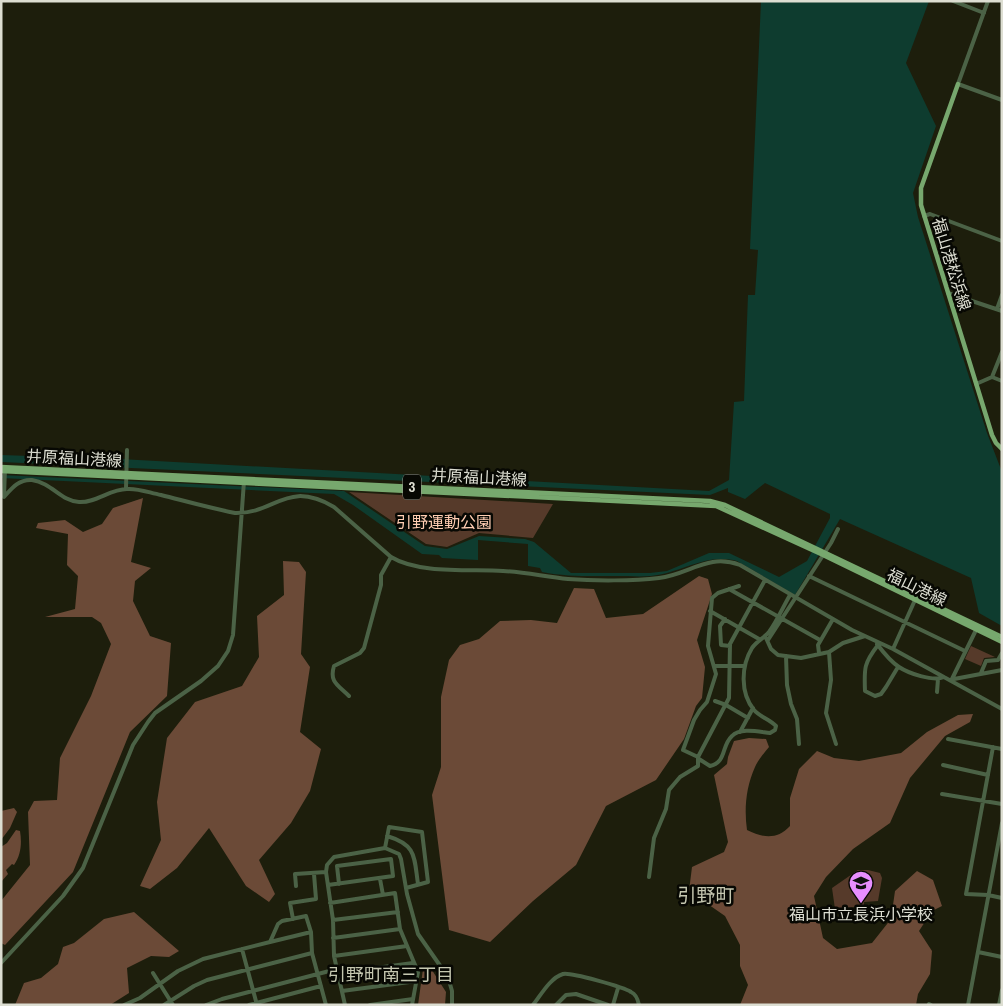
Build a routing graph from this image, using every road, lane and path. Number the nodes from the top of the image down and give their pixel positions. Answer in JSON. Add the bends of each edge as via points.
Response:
{"nodes":[{"id":1,"x":953,"y":1,"type":"edge"},
{"id":2,"x":988,"y":1,"type":"edge"},
{"id":3,"x":984,"y":13,"type":"junction"},
{"id":4,"x":958,"y":84,"type":"junction"},
{"id":5,"x":1002,"y":100,"type":"edge"},
{"id":6,"x":924,"y":216,"type":"junction"},
{"id":7,"x":1002,"y":242,"type":"edge"},
{"id":8,"x":948,"y":293,"type":"junction"},
{"id":9,"x":1002,"y":295,"type":"edge"},
{"id":10,"x":999,"y":310,"type":"edge"},
{"id":11,"x":1002,"y":352,"type":"edge"},
{"id":12,"x":992,"y":377,"type":"junction"},
{"id":13,"x":1002,"y":381,"type":"edge"},
{"id":14,"x":976,"y":384,"type":"junction"},
{"id":15,"x":1002,"y":449,"type":"edge"},
{"id":16,"x":127,"y":450,"type":"dead end"},
{"id":17,"x":4,"y":472,"type":"edge"},
{"id":18,"x":126,"y":475,"type":"junction"},
{"id":19,"x":244,"y":481,"type":"junction"},
{"id":20,"x":312,"y":485,"type":"junction"},
{"id":21,"x":126,"y":488,"type":"junction"},
{"id":22,"x":312,"y":496,"type":"junction"},
{"id":23,"x":242,"y":514,"type":"junction"},
{"id":24,"x":838,"y":529,"type":"dead end"},
{"id":25,"x":823,"y":553,"type":"junction"},
{"id":26,"x":391,"y":557,"type":"junction"},
{"id":27,"x":809,"y":576,"type":"junction"},
{"id":28,"x":765,"y":580,"type":"junction"},
{"id":29,"x":739,"y":586,"type":"dead end"},
{"id":30,"x":729,"y":589,"type":"junction"},
{"id":31,"x":790,"y":594,"type":"junction"},
{"id":32,"x":795,"y":597,"type":"junction"},
{"id":33,"x":915,"y":600,"type":"junction"},
{"id":34,"x":753,"y":602,"type":"junction"},
{"id":35,"x":710,"y":611,"type":"junction"},
{"id":36,"x":780,"y":618,"type":"junction"},
{"id":37,"x":833,"y":618,"type":"junction"},
{"id":38,"x":725,"y":619,"type":"junction"},
{"id":39,"x":905,"y":622,"type":"junction"},
{"id":40,"x":739,"y":628,"type":"junction"},
{"id":41,"x":976,"y":630,"type":"junction"},
{"id":42,"x":865,"y":636,"type":"junction"},
{"id":43,"x":1002,"y":637,"type":"edge"},
{"id":44,"x":766,"y":638,"type":"junction"},
{"id":45,"x":759,"y":640,"type":"junction"},
{"id":46,"x":820,"y":640,"type":"junction"},
{"id":47,"x":1002,"y":642,"type":"edge"},
{"id":48,"x":876,"y":643,"type":"junction"},
{"id":49,"x":730,"y":646,"type":"junction"},
{"id":50,"x":893,"y":649,"type":"junction"},
{"id":51,"x":829,"y":652,"type":"junction"},
{"id":52,"x":966,"y":652,"type":"junction"},
{"id":53,"x":819,"y":653,"type":"junction"},
{"id":54,"x":1002,"y":654,"type":"edge"},
{"id":55,"x":786,"y":656,"type":"junction"},
{"id":56,"x":715,"y":666,"type":"junction"},
{"id":57,"x":730,"y":666,"type":"junction"},
{"id":58,"x":745,"y":666,"type":"junction"},
{"id":59,"x":898,"y":666,"type":"junction"},
{"id":60,"x":1002,"y":670,"type":"edge"},
{"id":61,"x":981,"y":673,"type":"junction"},
{"id":62,"x":944,"y":677,"type":"junction"},
{"id":63,"x":938,"y":679,"type":"junction"},
{"id":64,"x":951,"y":681,"type":"junction"},
{"id":65,"x":937,"y":692,"type":"dead end"},
{"id":66,"x":349,"y":696,"type":"dead end"},
{"id":67,"x":715,"y":701,"type":"dead end"},
{"id":68,"x":726,"y":705,"type":"junction"},
{"id":69,"x":753,"y":708,"type":"junction"},
{"id":70,"x":1002,"y":709,"type":"edge"},
{"id":71,"x":748,"y":718,"type":"junction"},
{"id":72,"x":740,"y":732,"type":"junction"},
{"id":73,"x":948,"y":740,"type":"dead end"},
{"id":74,"x":799,"y":744,"type":"dead end"},
{"id":75,"x":836,"y":744,"type":"dead end"},
{"id":76,"x":993,"y":747,"type":"junction"},
{"id":77,"x":1002,"y":749,"type":"edge"},
{"id":78,"x":698,"y":757,"type":"junction"},
{"id":79,"x":943,"y":766,"type":"dead end"},
{"id":80,"x":988,"y":775,"type":"junction"},
{"id":81,"x":942,"y":794,"type":"dead end"},
{"id":82,"x":984,"y":801,"type":"junction"},
{"id":83,"x":1002,"y":804,"type":"edge"},
{"id":84,"x":1002,"y":823,"type":"edge"},
{"id":85,"x":388,"y":836,"type":"junction"},
{"id":86,"x":385,"y":848,"type":"junction"},
{"id":87,"x":372,"y":851,"type":"junction"},
{"id":88,"x":373,"y":861,"type":"junction"},
{"id":89,"x":995,"y":861,"type":"junction"},
{"id":90,"x":1002,"y":861,"type":"edge"},
{"id":91,"x":326,"y":872,"type":"junction"},
{"id":92,"x":314,"y":874,"type":"junction"},
{"id":93,"x":649,"y":876,"type":"dead end"},
{"id":94,"x":380,"y":879,"type":"junction"},
{"id":95,"x":339,"y":884,"type":"junction"},
{"id":96,"x":418,"y":884,"type":"junction"},
{"id":97,"x":328,"y":885,"type":"junction"},
{"id":98,"x":296,"y":886,"type":"dead end"},
{"id":99,"x":406,"y":888,"type":"junction"},
{"id":100,"x":988,"y":895,"type":"junction"},
{"id":101,"x":383,"y":896,"type":"junction"},
{"id":102,"x":1002,"y":898,"type":"edge"},
{"id":103,"x":330,"y":903,"type":"junction"},
{"id":104,"x":398,"y":912,"type":"junction"},
{"id":105,"x":293,"y":919,"type":"junction"},
{"id":106,"x":333,"y":920,"type":"junction"},
{"id":107,"x":400,"y":929,"type":"junction"},
{"id":108,"x":311,"y":932,"type":"junction"},
{"id":109,"x":332,"y":938,"type":"junction"},
{"id":110,"x":270,"y":942,"type":"junction"},
{"id":111,"x":407,"y":946,"type":"junction"},
{"id":112,"x":242,"y":949,"type":"junction"},
{"id":113,"x":978,"y":952,"type":"junction"},
{"id":114,"x":312,"y":953,"type":"junction"},
{"id":115,"x":334,"y":956,"type":"junction"},
{"id":116,"x":1002,"y":957,"type":"edge"},
{"id":117,"x":1,"y":963,"type":"edge"},
{"id":118,"x":414,"y":963,"type":"junction"},
{"id":119,"x":248,"y":970,"type":"junction"},
{"id":120,"x":338,"y":971,"type":"junction"},
{"id":121,"x":154,"y":973,"type":"dead end"},
{"id":122,"x":318,"y":974,"type":"junction"},
{"id":123,"x":416,"y":980,"type":"junction"},
{"id":124,"x":159,"y":984,"type":"junction"},
{"id":125,"x":321,"y":986,"type":"junction"},
{"id":126,"x":618,"y":988,"type":"junction"},
{"id":127,"x":253,"y":990,"type":"junction"},
{"id":128,"x":1002,"y":990,"type":"edge"},
{"id":129,"x":342,"y":991,"type":"junction"},
{"id":130,"x":413,"y":999,"type":"junction"},
{"id":131,"x":172,"y":1003,"type":"edge"},
{"id":132,"x":257,"y":1004,"type":"edge"},
{"id":133,"x":124,"y":1005,"type":"edge"},
{"id":134,"x":164,"y":1005,"type":"edge"},
{"id":135,"x":206,"y":1005,"type":"edge"},
{"id":136,"x":249,"y":1005,"type":"edge"},
{"id":137,"x":326,"y":1005,"type":"edge"},
{"id":138,"x":344,"y":1005,"type":"edge"},
{"id":139,"x":370,"y":1005,"type":"edge"},
{"id":140,"x":412,"y":1005,"type":"edge"},
{"id":141,"x":452,"y":1005,"type":"edge"},
{"id":142,"x":533,"y":1005,"type":"edge"},
{"id":143,"x":556,"y":1005,"type":"edge"},
{"id":144,"x":608,"y":1005,"type":"edge"},
{"id":145,"x":613,"y":1005,"type":"edge"},
{"id":146,"x":639,"y":1005,"type":"edge"},
{"id":147,"x":968,"y":1005,"type":"edge"},
{"id":148,"x":999,"y":1005,"type":"edge"}],
"edges":[{"from":1,"to":3,"type":"street"},
{"from":2,"to":3,"type":"street"},
{"from":3,"to":4,"type":"street"},
{"from":4,"to":5,"type":"street"},
{"from":4,"to":6,"type":"main road","name":"福山港松浜線","via":[[921,188]]},
{"from":6,"to":7,"type":"street","via":[[930,214]]},
{"from":6,"to":8,"type":"main road","name":"福山港松浜線"},
{"from":8,"to":10,"type":"street"},
{"from":8,"to":14,"type":"main road","name":"福山港松浜線"},
{"from":9,"to":10,"type":"street"},
{"from":11,"to":12,"type":"street"},
{"from":12,"to":13,"type":"street"},
{"from":12,"to":14,"type":"street"},
{"from":14,"to":15,"type":"main road","name":"福山港松浜線","via":[[994,440]]},
{"from":16,"to":18,"type":"street"},
{"from":17,"to":18,"type":"main road","name":"井原福山港線","number":"3"},
{"from":17,"to":21,"type":"street","via":[[4,497],[26,480],[40,481],[67,498],[80,502]]},
{"from":18,"to":19,"type":"main road","name":"井原福山港線","number":"3"},
{"from":18,"to":21,"type":"street"},
{"from":19,"to":20,"type":"main road","name":"井原福山港線","number":"3"},
{"from":19,"to":23,"type":"street"},
{"from":20,"to":22,"type":"street"},
{"from":20,"to":25,"type":"main road","name":"井原福山港線","number":"3","via":[[710,501],[725,505]]},
{"from":21,"to":23,"type":"street"},
{"from":22,"to":23,"type":"street","via":[[289,497]]},
{"from":22,"to":26,"type":"street","via":[[334,507]]},
{"from":23,"to":117,"type":"street","via":[[233,635],[228,651],[202,681],[155,713],[148,722],[133,745],[83,868],[63,896]]},
{"from":24,"to":25,"type":"street"},
{"from":25,"to":27,"type":"street"},
{"from":25,"to":33,"type":"main road","name":"福山港線"},
{"from":25,"to":43,"type":"main road","name":"福山港線"},
{"from":26,"to":28,"type":"street","via":[[416,567],[503,571],[576,580],[661,578],[712,561],[723,561],[740,565]]},
{"from":26,"to":66,"type":"street","via":[[381,575],[364,648],[334,666],[333,680]]},
{"from":27,"to":32,"type":"street"},
{"from":27,"to":39,"type":"street"},
{"from":28,"to":31,"type":"street"},
{"from":28,"to":34,"type":"street"},
{"from":29,"to":30,"type":"street"},
{"from":30,"to":34,"type":"street"},
{"from":30,"to":35,"type":"street","via":[[712,598]]},
{"from":31,"to":32,"type":"street"},
{"from":31,"to":36,"type":"street"},
{"from":32,"to":36,"type":"street"},
{"from":32,"to":37,"type":"street"},
{"from":33,"to":39,"type":"street"},
{"from":33,"to":41,"type":"main road","name":"福山港線"},
{"from":34,"to":36,"type":"street"},
{"from":34,"to":40,"type":"street"},
{"from":35,"to":38,"type":"street"},
{"from":35,"to":56,"type":"street","via":[[708,646]]},
{"from":36,"to":44,"type":"street"},
{"from":36,"to":46,"type":"street"},
{"from":37,"to":42,"type":"street"},
{"from":37,"to":46,"type":"street"},
{"from":38,"to":40,"type":"street"},
{"from":38,"to":49,"type":"street","via":[[720,626],[721,645]]},
{"from":39,"to":50,"type":"street"},
{"from":39,"to":52,"type":"street"},
{"from":40,"to":45,"type":"street"},
{"from":40,"to":49,"type":"street"},
{"from":41,"to":47,"type":"main road","name":"福山港線"},
{"from":41,"to":52,"type":"street"},
{"from":42,"to":48,"type":"street"},
{"from":42,"to":51,"type":"street","via":[[843,643]]},
{"from":44,"to":45,"type":"street"},
{"from":44,"to":55,"type":"street","via":[[778,656]]},
{"from":45,"to":58,"type":"street"},
{"from":46,"to":53,"type":"street"},
{"from":48,"to":50,"type":"street"},
{"from":48,"to":59,"type":"street"},
{"from":48,"to":59,"type":"street","via":[[864,670],[865,690],[875,696],[881,694]]},
{"from":49,"to":57,"type":"street"},
{"from":50,"to":62,"type":"street"},
{"from":51,"to":53,"type":"street"},
{"from":51,"to":75,"type":"street","via":[[832,680],[826,712]]},
{"from":52,"to":64,"type":"street"},
{"from":53,"to":55,"type":"street","via":[[801,658]]},
{"from":54,"to":61,"type":"street","via":[[998,660],[986,661]]},
{"from":55,"to":74,"type":"street","via":[[787,685],[797,720]]},
{"from":56,"to":57,"type":"street"},
{"from":56,"to":78,"type":"street","via":[[716,674],[707,702],[694,720],[684,750]]},
{"from":57,"to":58,"type":"street"},
{"from":57,"to":68,"type":"street"},
{"from":58,"to":69,"type":"street","via":[[743,678],[747,700]]},
{"from":59,"to":63,"type":"street","via":[[923,678]]},
{"from":60,"to":61,"type":"street"},
{"from":61,"to":64,"type":"street"},
{"from":62,"to":63,"type":"street"},
{"from":62,"to":64,"type":"street"},
{"from":63,"to":65,"type":"street"},
{"from":64,"to":70,"type":"street"},
{"from":67,"to":68,"type":"street"},
{"from":68,"to":71,"type":"street"},
{"from":68,"to":78,"type":"street"},
{"from":69,"to":71,"type":"street"},
{"from":69,"to":72,"type":"street","via":[[769,719],[776,726],[775,730],[770,733]]},
{"from":71,"to":72,"type":"street"},
{"from":72,"to":78,"type":"street","via":[[732,735],[717,764],[710,766]]},
{"from":73,"to":76,"type":"street"},
{"from":76,"to":77,"type":"street"},
{"from":76,"to":80,"type":"street"},
{"from":78,"to":93,"type":"street","via":[[698,766],[680,777],[669,790],[666,809],[654,838]]},
{"from":79,"to":80,"type":"street"},
{"from":80,"to":82,"type":"street"},
{"from":81,"to":82,"type":"street"},
{"from":82,"to":83,"type":"street"},
{"from":82,"to":100,"type":"street","via":[[966,894]]},
{"from":84,"to":89,"type":"street"},
{"from":85,"to":86,"type":"street"},
{"from":85,"to":96,"type":"street","via":[[410,848]]},
{"from":85,"to":96,"type":"street","via":[[389,827],[422,832],[428,882]]},
{"from":86,"to":87,"type":"street"},
{"from":86,"to":99,"type":"street","via":[[399,854]]},
{"from":87,"to":88,"type":"street"},
{"from":87,"to":91,"type":"street","via":[[334,857]]},
{"from":88,"to":94,"type":"street","via":[[391,859],[393,876]]},
{"from":88,"to":95,"type":"street","via":[[337,866]]},
{"from":89,"to":90,"type":"street"},
{"from":89,"to":100,"type":"street"},
{"from":91,"to":92,"type":"street"},
{"from":91,"to":97,"type":"street"},
{"from":92,"to":98,"type":"street","via":[[295,874]]},
{"from":92,"to":105,"type":"street","via":[[316,899],[290,903]]},
{"from":94,"to":95,"type":"street"},
{"from":94,"to":101,"type":"street"},
{"from":95,"to":97,"type":"street"},
{"from":96,"to":99,"type":"street"},
{"from":97,"to":103,"type":"street"},
{"from":99,"to":141,"type":"street","via":[[418,934],[448,977]]},
{"from":100,"to":102,"type":"street"},
{"from":100,"to":113,"type":"street"},
{"from":101,"to":103,"type":"street"},
{"from":101,"to":104,"type":"street","via":[[395,893]]},
{"from":103,"to":106,"type":"street"},
{"from":104,"to":106,"type":"street"},
{"from":104,"to":107,"type":"street"},
{"from":105,"to":108,"type":"street","via":[[306,916]]},
{"from":105,"to":110,"type":"street","via":[[278,924]]},
{"from":106,"to":109,"type":"street"},
{"from":107,"to":109,"type":"street"},
{"from":107,"to":111,"type":"street"},
{"from":108,"to":110,"type":"street"},
{"from":108,"to":114,"type":"street"},
{"from":109,"to":115,"type":"street"},
{"from":110,"to":112,"type":"street"},
{"from":111,"to":115,"type":"street"},
{"from":111,"to":118,"type":"street"},
{"from":112,"to":119,"type":"street"},
{"from":112,"to":124,"type":"street","via":[[203,959]]},
{"from":113,"to":116,"type":"street"},
{"from":113,"to":147,"type":"street"},
{"from":114,"to":119,"type":"street"},
{"from":114,"to":122,"type":"street"},
{"from":115,"to":120,"type":"street"},
{"from":118,"to":120,"type":"street"},
{"from":118,"to":123,"type":"street","via":[[418,972]]},
{"from":119,"to":127,"type":"street"},
{"from":119,"to":131,"type":"street","via":[[207,980]]},
{"from":120,"to":122,"type":"street"},
{"from":120,"to":129,"type":"street"},
{"from":121,"to":124,"type":"street"},
{"from":122,"to":125,"type":"street"},
{"from":122,"to":127,"type":"street"},
{"from":123,"to":129,"type":"street"},
{"from":123,"to":130,"type":"street"},
{"from":124,"to":131,"type":"street"},
{"from":124,"to":133,"type":"street"},
{"from":125,"to":132,"type":"street"},
{"from":125,"to":137,"type":"street"},
{"from":126,"to":142,"type":"street","via":[[574,974],[563,974],[550,983]]},
{"from":126,"to":145,"type":"street"},
{"from":126,"to":146,"type":"street","via":[[631,992]]},
{"from":127,"to":132,"type":"street"},
{"from":127,"to":135,"type":"street"},
{"from":128,"to":148,"type":"street"},
{"from":129,"to":138,"type":"street"},
{"from":130,"to":139,"type":"street"},
{"from":130,"to":140,"type":"street"},
{"from":131,"to":134,"type":"street"},
{"from":132,"to":136,"type":"street"},
{"from":143,"to":144,"type":"street","via":[[566,995],[576,994]]}]}
